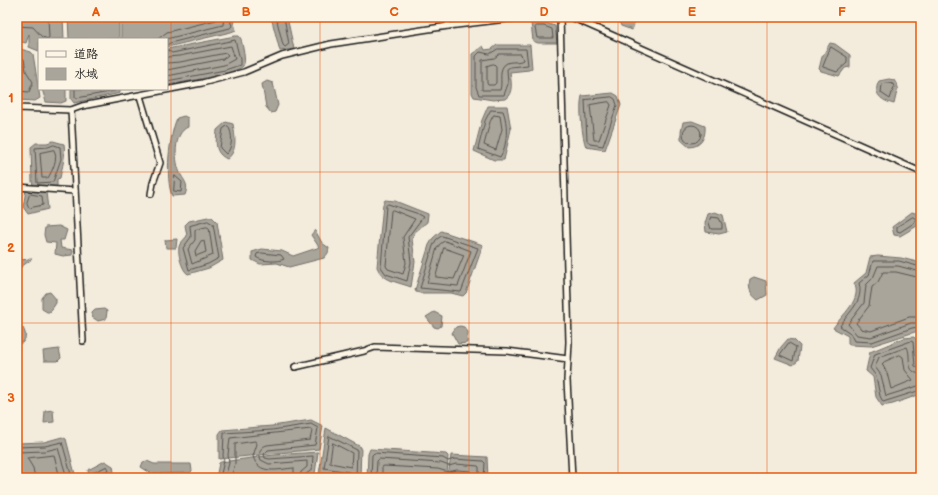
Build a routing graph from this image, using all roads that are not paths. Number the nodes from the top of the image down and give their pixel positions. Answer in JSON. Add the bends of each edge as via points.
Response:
{"nodes":[{"id":1,"x":448,"y":17,"type":"edge"},
{"id":2,"x":524,"y":17,"type":"edge"},
{"id":3,"x":560,"y":17,"type":"edge"},
{"id":4,"x":571,"y":17,"type":"edge"},
{"id":5,"x":448,"y":26,"type":"junction"},
{"id":6,"x":140,"y":96,"type":"junction"},
{"id":7,"x":17,"y":108,"type":"edge"},
{"id":8,"x":71,"y":110,"type":"junction"},
{"id":9,"x":921,"y":172,"type":"edge"},
{"id":10,"x":17,"y":188,"type":"edge"},
{"id":11,"x":75,"y":191,"type":"junction"},
{"id":12,"x":151,"y":194,"type":"dead end"},
{"id":13,"x":83,"y":341,"type":"dead end"},
{"id":14,"x":568,"y":359,"type":"junction"},
{"id":15,"x":295,"y":368,"type":"dead end"},
{"id":16,"x":572,"y":478,"type":"edge"}],
"edges":[{"from":1,"to":5,"type":"street"},
{"from":2,"to":5,"type":"street"},
{"from":3,"to":14,"type":"street"},
{"from":4,"to":9,"type":"street"},
{"from":5,"to":6,"type":"street","via":[[331,44],[282,56],[217,80]]},
{"from":6,"to":8,"type":"street"},
{"from":6,"to":12,"type":"street","via":[[160,163]]},
{"from":7,"to":8,"type":"street"},
{"from":8,"to":11,"type":"street"},
{"from":10,"to":11,"type":"street"},
{"from":11,"to":13,"type":"street"},
{"from":14,"to":15,"type":"street","via":[[507,351],[375,347]]},
{"from":14,"to":16,"type":"street"}]}
